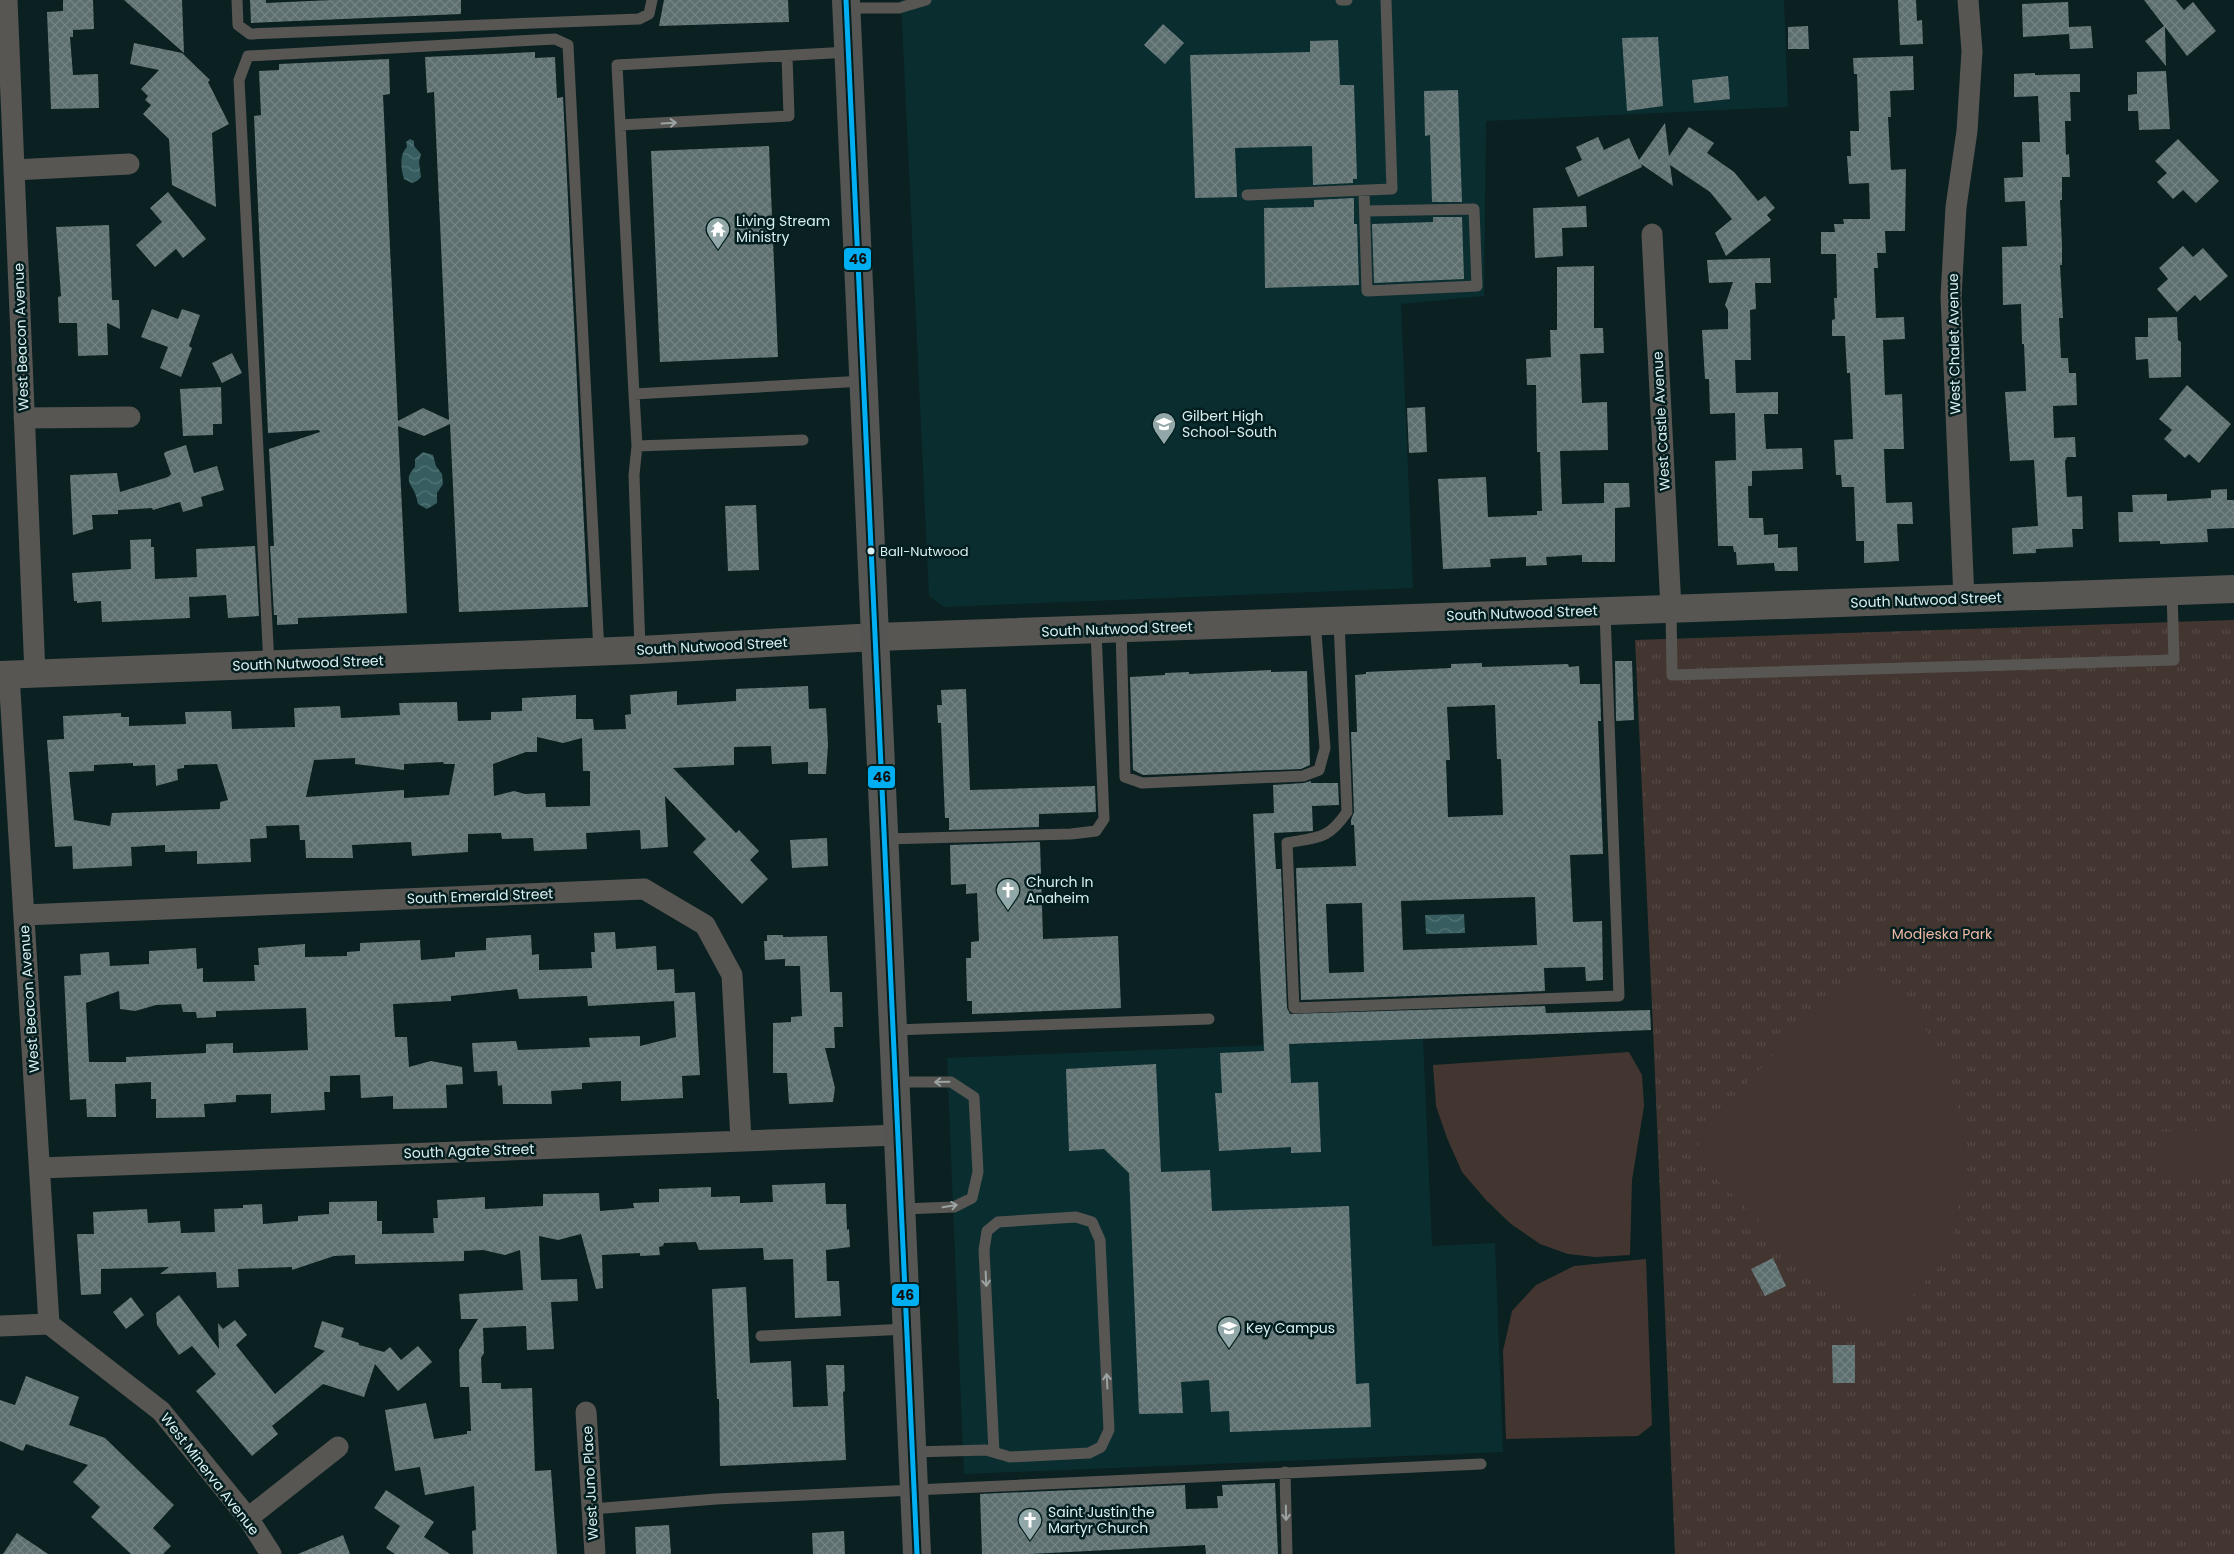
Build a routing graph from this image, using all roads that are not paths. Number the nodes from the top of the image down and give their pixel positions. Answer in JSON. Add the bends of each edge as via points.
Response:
{"nodes":[{"id":1,"x":7,"y":0,"type":"edge"},
{"id":2,"x":237,"y":0,"type":"edge"},
{"id":3,"x":652,"y":0,"type":"edge"},
{"id":4,"x":926,"y":0,"type":"edge"},
{"id":5,"x":1342,"y":0,"type":"edge"},
{"id":6,"x":1347,"y":0,"type":"edge"},
{"id":7,"x":1386,"y":0,"type":"edge"},
{"id":8,"x":1968,"y":0,"type":"edge"},
{"id":9,"x":846,"y":4,"type":"edge"},
{"id":10,"x":849,"y":52,"type":"junction"},
{"id":11,"x":786,"y":56,"type":"junction"},
{"id":12,"x":620,"y":125,"type":"junction"},
{"id":13,"x":129,"y":164,"type":"dead end"},
{"id":14,"x":14,"y":170,"type":"junction"},
{"id":15,"x":1364,"y":191,"type":"junction"},
{"id":16,"x":1247,"y":194,"type":"dead end"},
{"id":17,"x":8,"y":206,"type":"edge"},
{"id":18,"x":1365,"y":211,"type":"junction"},
{"id":19,"x":1652,"y":234,"type":"dead end"},
{"id":20,"x":864,"y":381,"type":"junction"},
{"id":21,"x":634,"y":394,"type":"junction"},
{"id":22,"x":130,"y":417,"type":"dead end"},
{"id":23,"x":24,"y":418,"type":"junction"},
{"id":24,"x":803,"y":440,"type":"dead end"},
{"id":25,"x":637,"y":446,"type":"junction"},
{"id":26,"x":2234,"y":588,"type":"edge"},
{"id":27,"x":2172,"y":591,"type":"junction"},
{"id":28,"x":1964,"y":599,"type":"junction"},
{"id":29,"x":1671,"y":608,"type":"junction"},
{"id":30,"x":1605,"y":610,"type":"junction"},
{"id":31,"x":1327,"y":621,"type":"junction"},
{"id":32,"x":1108,"y":630,"type":"junction"},
{"id":33,"x":876,"y":637,"type":"junction"},
{"id":34,"x":640,"y":650,"type":"junction"},
{"id":35,"x":599,"y":652,"type":"junction"},
{"id":36,"x":269,"y":665,"type":"junction"},
{"id":37,"x":14,"y":674,"type":"edge"},
{"id":38,"x":885,"y":839,"type":"junction"},
{"id":39,"x":24,"y":915,"type":"junction"},
{"id":40,"x":1209,"y":1019,"type":"dead end"},
{"id":41,"x":893,"y":1030,"type":"junction"},
{"id":42,"x":896,"y":1082,"type":"junction"},
{"id":43,"x":898,"y":1135,"type":"junction"},
{"id":44,"x":741,"y":1140,"type":"junction"},
{"id":45,"x":40,"y":1168,"type":"junction"},
{"id":46,"x":902,"y":1210,"type":"junction"},
{"id":47,"x":49,"y":1324,"type":"junction"},
{"id":48,"x":0,"y":1326,"type":"edge"},
{"id":49,"x":907,"y":1329,"type":"junction"},
{"id":50,"x":761,"y":1336,"type":"dead end"},
{"id":51,"x":586,"y":1412,"type":"dead end"},
{"id":52,"x":338,"y":1447,"type":"dead end"},
{"id":53,"x":913,"y":1452,"type":"junction"},
{"id":54,"x":994,"y":1452,"type":"junction"},
{"id":55,"x":1481,"y":1464,"type":"dead end"},
{"id":56,"x":1285,"y":1472,"type":"junction"},
{"id":57,"x":914,"y":1490,"type":"junction"},
{"id":58,"x":592,"y":1509,"type":"junction"},
{"id":59,"x":248,"y":1518,"type":"junction"},
{"id":60,"x":271,"y":1554,"type":"edge"},
{"id":61,"x":595,"y":1554,"type":"edge"},
{"id":62,"x":918,"y":1554,"type":"edge"},
{"id":63,"x":1287,"y":1554,"type":"edge"}],
"edges":[{"from":1,"to":14,"type":"street","name":"West Beacon Avenue"},
{"from":2,"to":3,"type":"lane","via":[[238,25],[250,34],[639,19],[649,14]]},
{"from":4,"to":9,"type":"lane","via":[[899,8]]},
{"from":5,"to":6,"type":"lane"},
{"from":7,"to":15,"type":"lane","via":[[1392,190]]},
{"from":8,"to":28,"type":"street","name":"West Chalet Avenue","via":[[1972,51],[1967,131],[1956,207],[1951,297]]},
{"from":9,"to":10,"type":"main road"},
{"from":10,"to":11,"type":"lane"},
{"from":10,"to":20,"type":"main road"},
{"from":11,"to":12,"type":"lane","via":[[617,66]]},
{"from":12,"to":11,"type":"lane","one_way":true,"via":[[789,116]]},
{"from":12,"to":21,"type":"lane"},
{"from":13,"to":14,"type":"street"},
{"from":14,"to":17,"type":"street","name":"West Beacon Avenue"},
{"from":15,"to":16,"type":"lane"},
{"from":15,"to":18,"type":"lane"},
{"from":17,"to":23,"type":"street","name":"West Beacon Avenue"},
{"from":18,"to":18,"type":"lane","via":[[1367,291],[1477,286],[1474,209]]},
{"from":19,"to":29,"type":"street","name":"West Castle Avenue"},
{"from":20,"to":21,"type":"lane"},
{"from":20,"to":33,"type":"main road"},
{"from":21,"to":25,"type":"lane"},
{"from":22,"to":23,"type":"street"},
{"from":23,"to":37,"type":"street","name":"West Beacon Avenue"},
{"from":24,"to":25,"type":"lane"},
{"from":25,"to":34,"type":"lane","via":[[634,475]]},
{"from":26,"to":27,"type":"street","name":"South Nutwood Street"},
{"from":27,"to":28,"type":"street","name":"South Nutwood Street"},
{"from":27,"to":29,"type":"lane","via":[[2174,660],[1672,675]]},
{"from":28,"to":29,"type":"street","name":"South Nutwood Street"},
{"from":29,"to":30,"type":"street","name":"South Nutwood Street"},
{"from":30,"to":31,"type":"street","name":"South Nutwood Street"},
{"from":30,"to":31,"type":"lane","via":[[1619,996],[1294,1008],[1287,843],[1328,835],[1347,812]]},
{"from":31,"to":32,"type":"street","name":"South Nutwood Street"},
{"from":31,"to":32,"type":"lane","via":[[1325,748],[1319,770],[1303,776],[1151,783],[1125,778]]},
{"from":32,"to":33,"type":"street","name":"South Nutwood Street"},
{"from":32,"to":38,"type":"lane","via":[[1104,818],[1096,831]]},
{"from":33,"to":34,"type":"street","name":"South Nutwood Street"},
{"from":33,"to":38,"type":"main road"},
{"from":34,"to":35,"type":"street","name":"South Nutwood Street"},
{"from":35,"to":36,"type":"street","name":"South Nutwood Street"},
{"from":35,"to":36,"type":"lane","via":[[568,45],[555,39],[248,56],[239,80]]},
{"from":36,"to":37,"type":"street","name":"South Nutwood Street"},
{"from":37,"to":39,"type":"street","name":"West Beacon Avenue"},
{"from":38,"to":41,"type":"main road"},
{"from":39,"to":44,"type":"street","name":"South Emerald Street","via":[[644,888],[705,925],[732,975]]},
{"from":39,"to":45,"type":"street","name":"West Beacon Avenue"},
{"from":40,"to":41,"type":"lane"},
{"from":41,"to":42,"type":"main road"},
{"from":42,"to":43,"type":"main road"},
{"from":46,"to":42,"type":"lane","one_way":true,"via":[[954,1207],[972,1198],[978,1172],[974,1096],[951,1082]]},
{"from":43,"to":44,"type":"street","name":"South Agate Street"},
{"from":43,"to":46,"type":"main road"},
{"from":44,"to":45,"type":"street","name":"South Agate Street"},
{"from":45,"to":47,"type":"street","name":"West Beacon Avenue"},
{"from":46,"to":49,"type":"main road"},
{"from":47,"to":48,"type":"street"},
{"from":47,"to":59,"type":"street","name":"West Minerva Avenue","via":[[161,1411]]},
{"from":49,"to":50,"type":"lane"},
{"from":49,"to":53,"type":"main road"},
{"from":51,"to":58,"type":"street","name":"West Juno Place"},
{"from":52,"to":59,"type":"street"},
{"from":53,"to":54,"type":"lane"},
{"from":53,"to":57,"type":"main road"},
{"from":54,"to":54,"type":"lane","one_way":true,"via":[[1010,1457],[1089,1453],[1102,1447],[1109,1430],[1100,1240],[1092,1222],[1076,1217],[998,1222],[987,1231],[984,1250]]},
{"from":55,"to":56,"type":"lane"},
{"from":56,"to":57,"type":"lane"},
{"from":56,"to":63,"type":"lane","one_way":true},
{"from":57,"to":58,"type":"lane","via":[[716,1499]]},
{"from":57,"to":62,"type":"main road"},
{"from":58,"to":61,"type":"street","name":"West Juno Place"},
{"from":59,"to":60,"type":"street","name":"West Minerva Avenue"}]}
